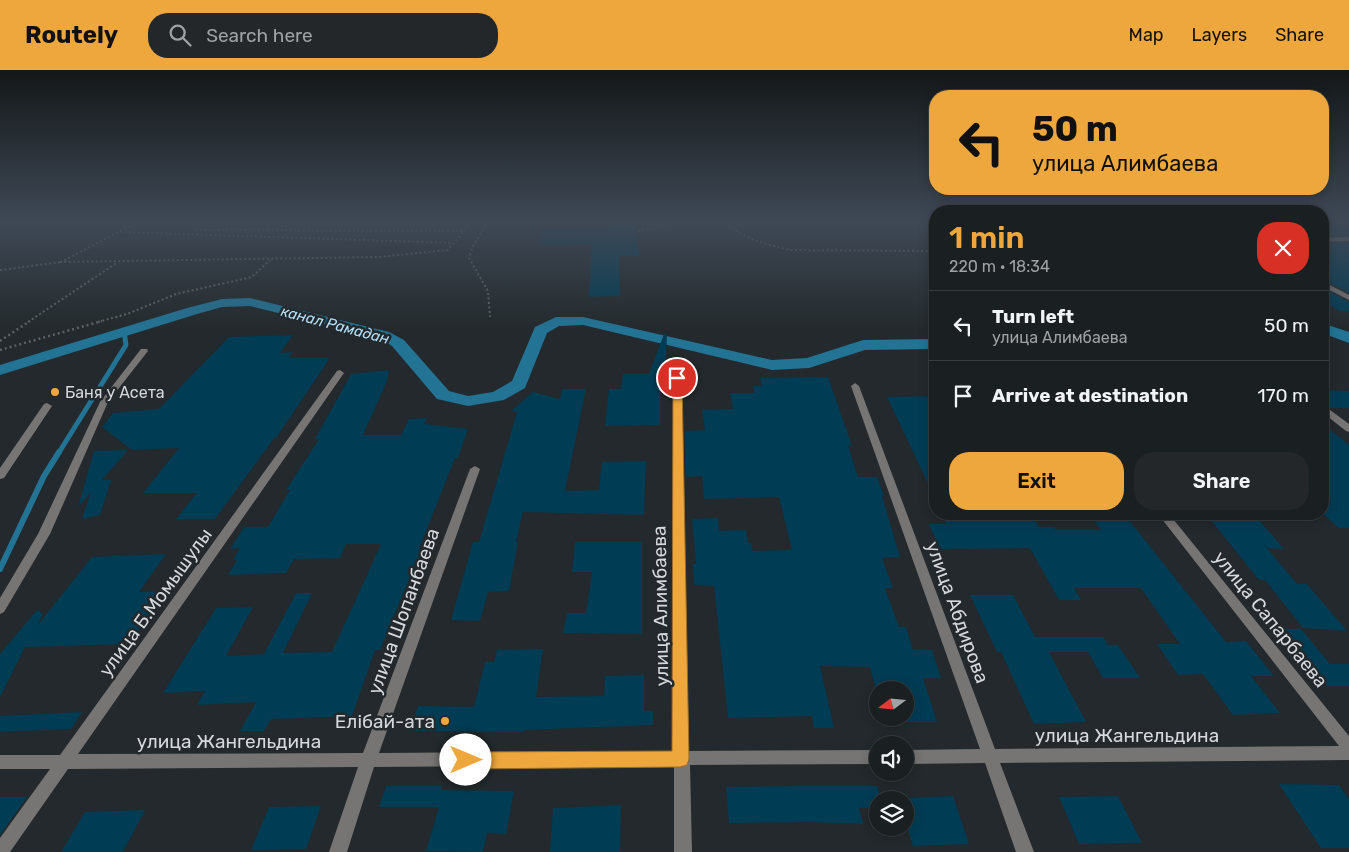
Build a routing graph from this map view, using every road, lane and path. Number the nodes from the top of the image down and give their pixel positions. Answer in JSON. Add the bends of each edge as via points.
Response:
{"nodes":[{"id":1,"x":68,"y":258,"type":"edge"},
{"id":2,"x":324,"y":258,"type":"edge"},
{"id":3,"x":469,"y":258,"type":"edge"},
{"id":4,"x":270,"y":260,"type":"junction"},
{"id":5,"x":120,"y":261,"type":"junction"},
{"id":6,"x":61,"y":262,"type":"junction"},
{"id":7,"x":0,"y":270,"type":"edge"},
{"id":8,"x":1329,"y":287,"type":"edge"},
{"id":9,"x":1349,"y":298,"type":"edge"},
{"id":10,"x":490,"y":316,"type":"dead end"},
{"id":11,"x":0,"y":341,"type":"edge"},
{"id":12,"x":0,"y":350,"type":"edge"},
{"id":13,"x":144,"y":351,"type":"dead end"},
{"id":14,"x":676,"y":359,"type":"dead end"},
{"id":15,"x":340,"y":373,"type":"dead end"},
{"id":16,"x":855,"y":386,"type":"dead end"},
{"id":17,"x":46,"y":406,"type":"dead end"},
{"id":18,"x":1329,"y":413,"type":"edge"},
{"id":19,"x":1349,"y":429,"type":"edge"},
{"id":20,"x":475,"y":469,"type":"dead end"},
{"id":21,"x":0,"y":476,"type":"edge"},
{"id":22,"x":1168,"y":520,"type":"edge"},
{"id":23,"x":0,"y":609,"type":"edge"},
{"id":24,"x":1349,"y":747,"type":"edge"},
{"id":25,"x":1349,"y":753,"type":"edge"},
{"id":26,"x":990,"y":756,"type":"junction"},
{"id":27,"x":869,"y":757,"type":"edge"},
{"id":28,"x":914,"y":757,"type":"edge"},
{"id":29,"x":680,"y":759,"type":"junction"},
{"id":30,"x":64,"y":760,"type":"junction"},
{"id":31,"x":368,"y":761,"type":"junction"},
{"id":32,"x":0,"y":762,"type":"edge"},
{"id":33,"x":0,"y":852,"type":"edge"},
{"id":34,"x":338,"y":852,"type":"edge"},
{"id":35,"x":683,"y":852,"type":"edge"},
{"id":36,"x":1025,"y":852,"type":"edge"}],
"edges":[{"from":1,"to":6,"type":"path"},
{"from":2,"to":4,"type":"path"},
{"from":3,"to":10,"type":"path","via":[[490,292]]},
{"from":4,"to":5,"type":"path"},
{"from":4,"to":12,"type":"path","via":[[252,277],[176,294],[127,314]]},
{"from":5,"to":6,"type":"path"},
{"from":5,"to":11,"type":"path"},
{"from":6,"to":7,"type":"path"},
{"from":8,"to":9,"type":"street"},
{"from":13,"to":23,"type":"street","via":[[104,402],[44,534]]},
{"from":14,"to":29,"type":"street","name":"улица Алимбаева"},
{"from":15,"to":30,"type":"street","name":"улица Б.Момышулы"},
{"from":16,"to":26,"type":"street","name":"улица Абдирова"},
{"from":17,"to":21,"type":"street"},
{"from":18,"to":19,"type":"street"},
{"from":20,"to":31,"type":"street","name":"улица Шопанбаева"},
{"from":22,"to":24,"type":"street","name":"улица Сапарбаева"},
{"from":25,"to":26,"type":"street","name":"улица Жангельдина"},
{"from":26,"to":28,"type":"street","name":"улица Жангельдина"},
{"from":26,"to":36,"type":"street","name":"улица Абдирова"},
{"from":27,"to":29,"type":"street","name":"улица Жангельдина"},
{"from":29,"to":31,"type":"street","name":"улица Жангельдина"},
{"from":29,"to":35,"type":"street","name":"улица Алимбаева"},
{"from":30,"to":31,"type":"street","name":"улица Жангельдина"},
{"from":30,"to":32,"type":"street","name":"улица Жангельдина"},
{"from":30,"to":33,"type":"street","name":"улица Б.Момышулы"},
{"from":31,"to":34,"type":"street","name":"улица Шопанбаева"}]}
